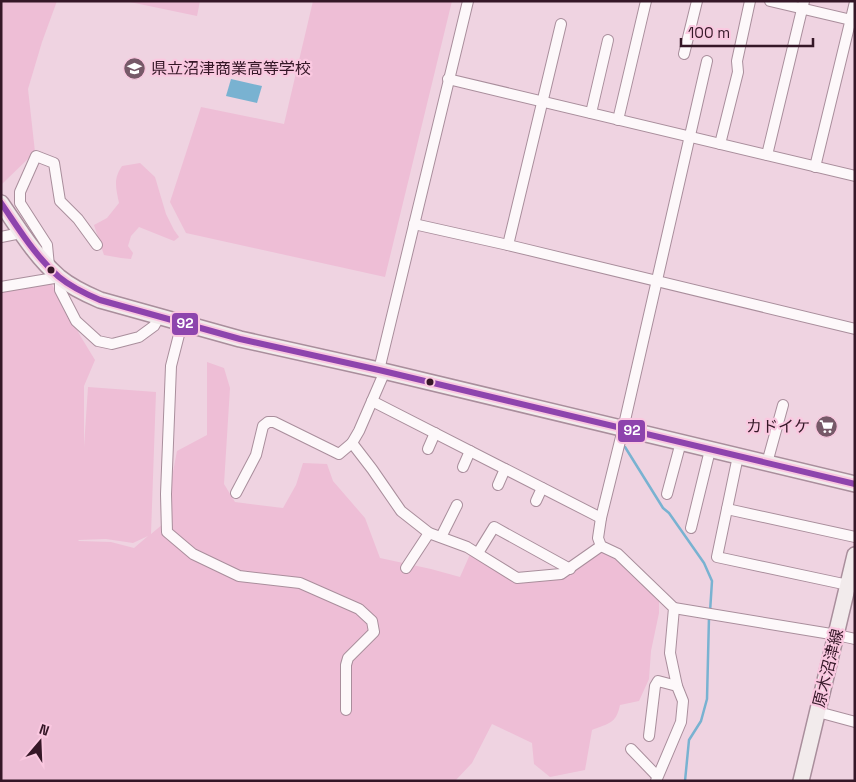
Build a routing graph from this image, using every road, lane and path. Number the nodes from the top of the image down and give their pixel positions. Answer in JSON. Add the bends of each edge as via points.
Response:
{"nodes":[{"id":1,"x":468,"y":1,"type":"edge"},
{"id":2,"x":646,"y":1,"type":"edge"},
{"id":3,"x":696,"y":1,"type":"edge"},
{"id":4,"x":750,"y":1,"type":"edge"},
{"id":5,"x":770,"y":1,"type":"edge"},
{"id":6,"x":855,"y":2,"type":"edge"},
{"id":7,"x":803,"y":5,"type":"edge"},
{"id":8,"x":852,"y":21,"type":"edge"},
{"id":9,"x":561,"y":24,"type":"dead end"},
{"id":10,"x":608,"y":40,"type":"dead end"},
{"id":11,"x":684,"y":54,"type":"dead end"},
{"id":12,"x":707,"y":61,"type":"dead end"},
{"id":13,"x":448,"y":79,"type":"junction"},
{"id":14,"x":543,"y":102,"type":"junction"},
{"id":15,"x":591,"y":113,"type":"junction"},
{"id":16,"x":618,"y":120,"type":"junction"},
{"id":17,"x":691,"y":137,"type":"junction"},
{"id":18,"x":720,"y":144,"type":"junction"},
{"id":19,"x":767,"y":155,"type":"junction"},
{"id":20,"x":815,"y":167,"type":"junction"},
{"id":21,"x":855,"y":176,"type":"edge"},
{"id":22,"x":1,"y":203,"type":"edge"},
{"id":23,"x":414,"y":224,"type":"junction"},
{"id":24,"x":21,"y":232,"type":"junction"},
{"id":25,"x":1,"y":236,"type":"edge"},
{"id":26,"x":97,"y":245,"type":"dead end"},
{"id":27,"x":508,"y":245,"type":"junction"},
{"id":28,"x":49,"y":266,"type":"junction"},
{"id":29,"x":60,"y":277,"type":"junction"},
{"id":30,"x":657,"y":281,"type":"junction"},
{"id":31,"x":1,"y":287,"type":"edge"},
{"id":32,"x":159,"y":317,"type":"junction"},
{"id":33,"x":182,"y":323,"type":"junction"},
{"id":34,"x":855,"y":329,"type":"edge"},
{"id":35,"x":382,"y":370,"type":"junction"},
{"id":36,"x":372,"y":401,"type":"junction"},
{"id":37,"x":783,"y":405,"type":"dead end"},
{"id":38,"x":623,"y":428,"type":"junction"},
{"id":39,"x":435,"y":433,"type":"junction"},
{"id":40,"x":680,"y":442,"type":"junction"},
{"id":41,"x":352,"y":443,"type":"junction"},
{"id":42,"x":428,"y":449,"type":"dead end"},
{"id":43,"x":710,"y":450,"type":"junction"},
{"id":44,"x":470,"y":451,"type":"junction"},
{"id":45,"x":738,"y":456,"type":"junction"},
{"id":46,"x":768,"y":463,"type":"junction"},
{"id":47,"x":463,"y":466,"type":"dead end"},
{"id":48,"x":506,"y":469,"type":"junction"},
{"id":49,"x":855,"y":484,"type":"edge"},
{"id":50,"x":498,"y":485,"type":"dead end"},
{"id":51,"x":542,"y":488,"type":"junction"},
{"id":52,"x":236,"y":493,"type":"dead end"},
{"id":53,"x":667,"y":494,"type":"dead end"},
{"id":54,"x":536,"y":501,"type":"dead end"},
{"id":55,"x":457,"y":505,"type":"dead end"},
{"id":56,"x":727,"y":509,"type":"junction"},
{"id":57,"x":601,"y":518,"type":"junction"},
{"id":58,"x":691,"y":528,"type":"dead end"},
{"id":59,"x":429,"y":533,"type":"junction"},
{"id":60,"x":441,"y":537,"type":"junction"},
{"id":61,"x":855,"y":537,"type":"edge"},
{"id":62,"x":601,"y":546,"type":"junction"},
{"id":63,"x":478,"y":554,"type":"junction"},
{"id":64,"x":855,"y":555,"type":"edge"},
{"id":65,"x":406,"y":568,"type":"dead end"},
{"id":66,"x":570,"y":569,"type":"junction"},
{"id":67,"x":848,"y":585,"type":"junction"},
{"id":68,"x":674,"y":608,"type":"junction"},
{"id":69,"x":837,"y":635,"type":"junction"},
{"id":70,"x":855,"y":639,"type":"edge"},
{"id":71,"x":677,"y":686,"type":"junction"},
{"id":72,"x":346,"y":710,"type":"dead end"},
{"id":73,"x":818,"y":712,"type":"junction"},
{"id":74,"x":855,"y":722,"type":"edge"},
{"id":75,"x":649,"y":736,"type":"dead end"},
{"id":76,"x":631,"y":750,"type":"dead end"},
{"id":77,"x":659,"y":779,"type":"edge"},
{"id":78,"x":802,"y":781,"type":"edge"}],
"edges":[{"from":1,"to":13,"type":"street"},
{"from":2,"to":16,"type":"street"},
{"from":3,"to":11,"type":"street"},
{"from":4,"to":18,"type":"street","via":[[736,61],[738,72]]},
{"from":5,"to":7,"type":"street"},
{"from":6,"to":8,"type":"street"},
{"from":7,"to":8,"type":"street"},
{"from":7,"to":19,"type":"street"},
{"from":8,"to":20,"type":"street"},
{"from":9,"to":14,"type":"street"},
{"from":10,"to":15,"type":"street"},
{"from":12,"to":17,"type":"street"},
{"from":13,"to":14,"type":"street"},
{"from":13,"to":23,"type":"street"},
{"from":14,"to":15,"type":"street"},
{"from":14,"to":27,"type":"street"},
{"from":15,"to":16,"type":"street"},
{"from":16,"to":17,"type":"street"},
{"from":17,"to":18,"type":"street"},
{"from":17,"to":30,"type":"street"},
{"from":18,"to":19,"type":"street"},
{"from":19,"to":20,"type":"street"},
{"from":20,"to":21,"type":"street"},
{"from":22,"to":24,"type":"main road"},
{"from":23,"to":27,"type":"street"},
{"from":23,"to":35,"type":"street"},
{"from":24,"to":25,"type":"street"},
{"from":24,"to":28,"type":"main road"},
{"from":26,"to":28,"type":"street","via":[[60,201],[54,163],[36,156],[20,192],[20,203],[47,245]]},
{"from":27,"to":30,"type":"street"},
{"from":28,"to":29,"type":"main road"},
{"from":29,"to":31,"type":"street"},
{"from":29,"to":32,"type":"main road","via":[[100,300]]},
{"from":29,"to":32,"type":"street","via":[[60,290],[76,321],[98,342],[112,344],[139,337],[154,326]]},
{"from":30,"to":34,"type":"street"},
{"from":30,"to":38,"type":"street"},
{"from":32,"to":33,"type":"main road"},
{"from":33,"to":35,"type":"main road"},
{"from":33,"to":72,"type":"street","via":[[171,366],[167,532],[194,554],[239,576],[300,583],[359,609],[372,621],[374,632],[348,658]]},
{"from":35,"to":36,"type":"street"},
{"from":35,"to":38,"type":"main road"},
{"from":36,"to":39,"type":"street"},
{"from":36,"to":41,"type":"street"},
{"from":37,"to":46,"type":"street"},
{"from":38,"to":40,"type":"main road"},
{"from":38,"to":57,"type":"street"},
{"from":39,"to":42,"type":"street"},
{"from":39,"to":44,"type":"street"},
{"from":40,"to":43,"type":"main road"},
{"from":40,"to":53,"type":"street"},
{"from":41,"to":52,"type":"street","via":[[339,454],[268,422],[263,426],[256,455]]},
{"from":41,"to":59,"type":"street","via":[[401,511]]},
{"from":43,"to":45,"type":"main road"},
{"from":43,"to":58,"type":"street"},
{"from":44,"to":47,"type":"street"},
{"from":44,"to":48,"type":"street"},
{"from":45,"to":46,"type":"main road"},
{"from":45,"to":56,"type":"street"},
{"from":46,"to":49,"type":"main road"},
{"from":48,"to":50,"type":"street"},
{"from":48,"to":51,"type":"street"},
{"from":51,"to":54,"type":"street"},
{"from":51,"to":57,"type":"street"},
{"from":55,"to":60,"type":"street"},
{"from":56,"to":61,"type":"street"},
{"from":56,"to":67,"type":"street","via":[[717,557]]},
{"from":57,"to":62,"type":"street","via":[[598,538]]},
{"from":59,"to":60,"type":"street"},
{"from":59,"to":65,"type":"street"},
{"from":60,"to":63,"type":"street"},
{"from":62,"to":66,"type":"street"},
{"from":62,"to":68,"type":"street","via":[[618,554]]},
{"from":63,"to":66,"type":"street","via":[[517,578],[561,574]]},
{"from":63,"to":66,"type":"street","via":[[494,527]]},
{"from":64,"to":67,"type":"main road","name":"原木沼津線"},
{"from":67,"to":69,"type":"main road","name":"原木沼津線"},
{"from":68,"to":69,"type":"street"},
{"from":68,"to":71,"type":"street","via":[[670,653]]},
{"from":69,"to":70,"type":"street"},
{"from":69,"to":73,"type":"main road","name":"原木沼津線"},
{"from":71,"to":75,"type":"street","via":[[658,681],[655,686]]},
{"from":71,"to":77,"type":"street","via":[[683,701],[681,722]]},
{"from":73,"to":74,"type":"street"},
{"from":73,"to":78,"type":"main road","name":"原木沼津線"},
{"from":76,"to":77,"type":"street"}]}
